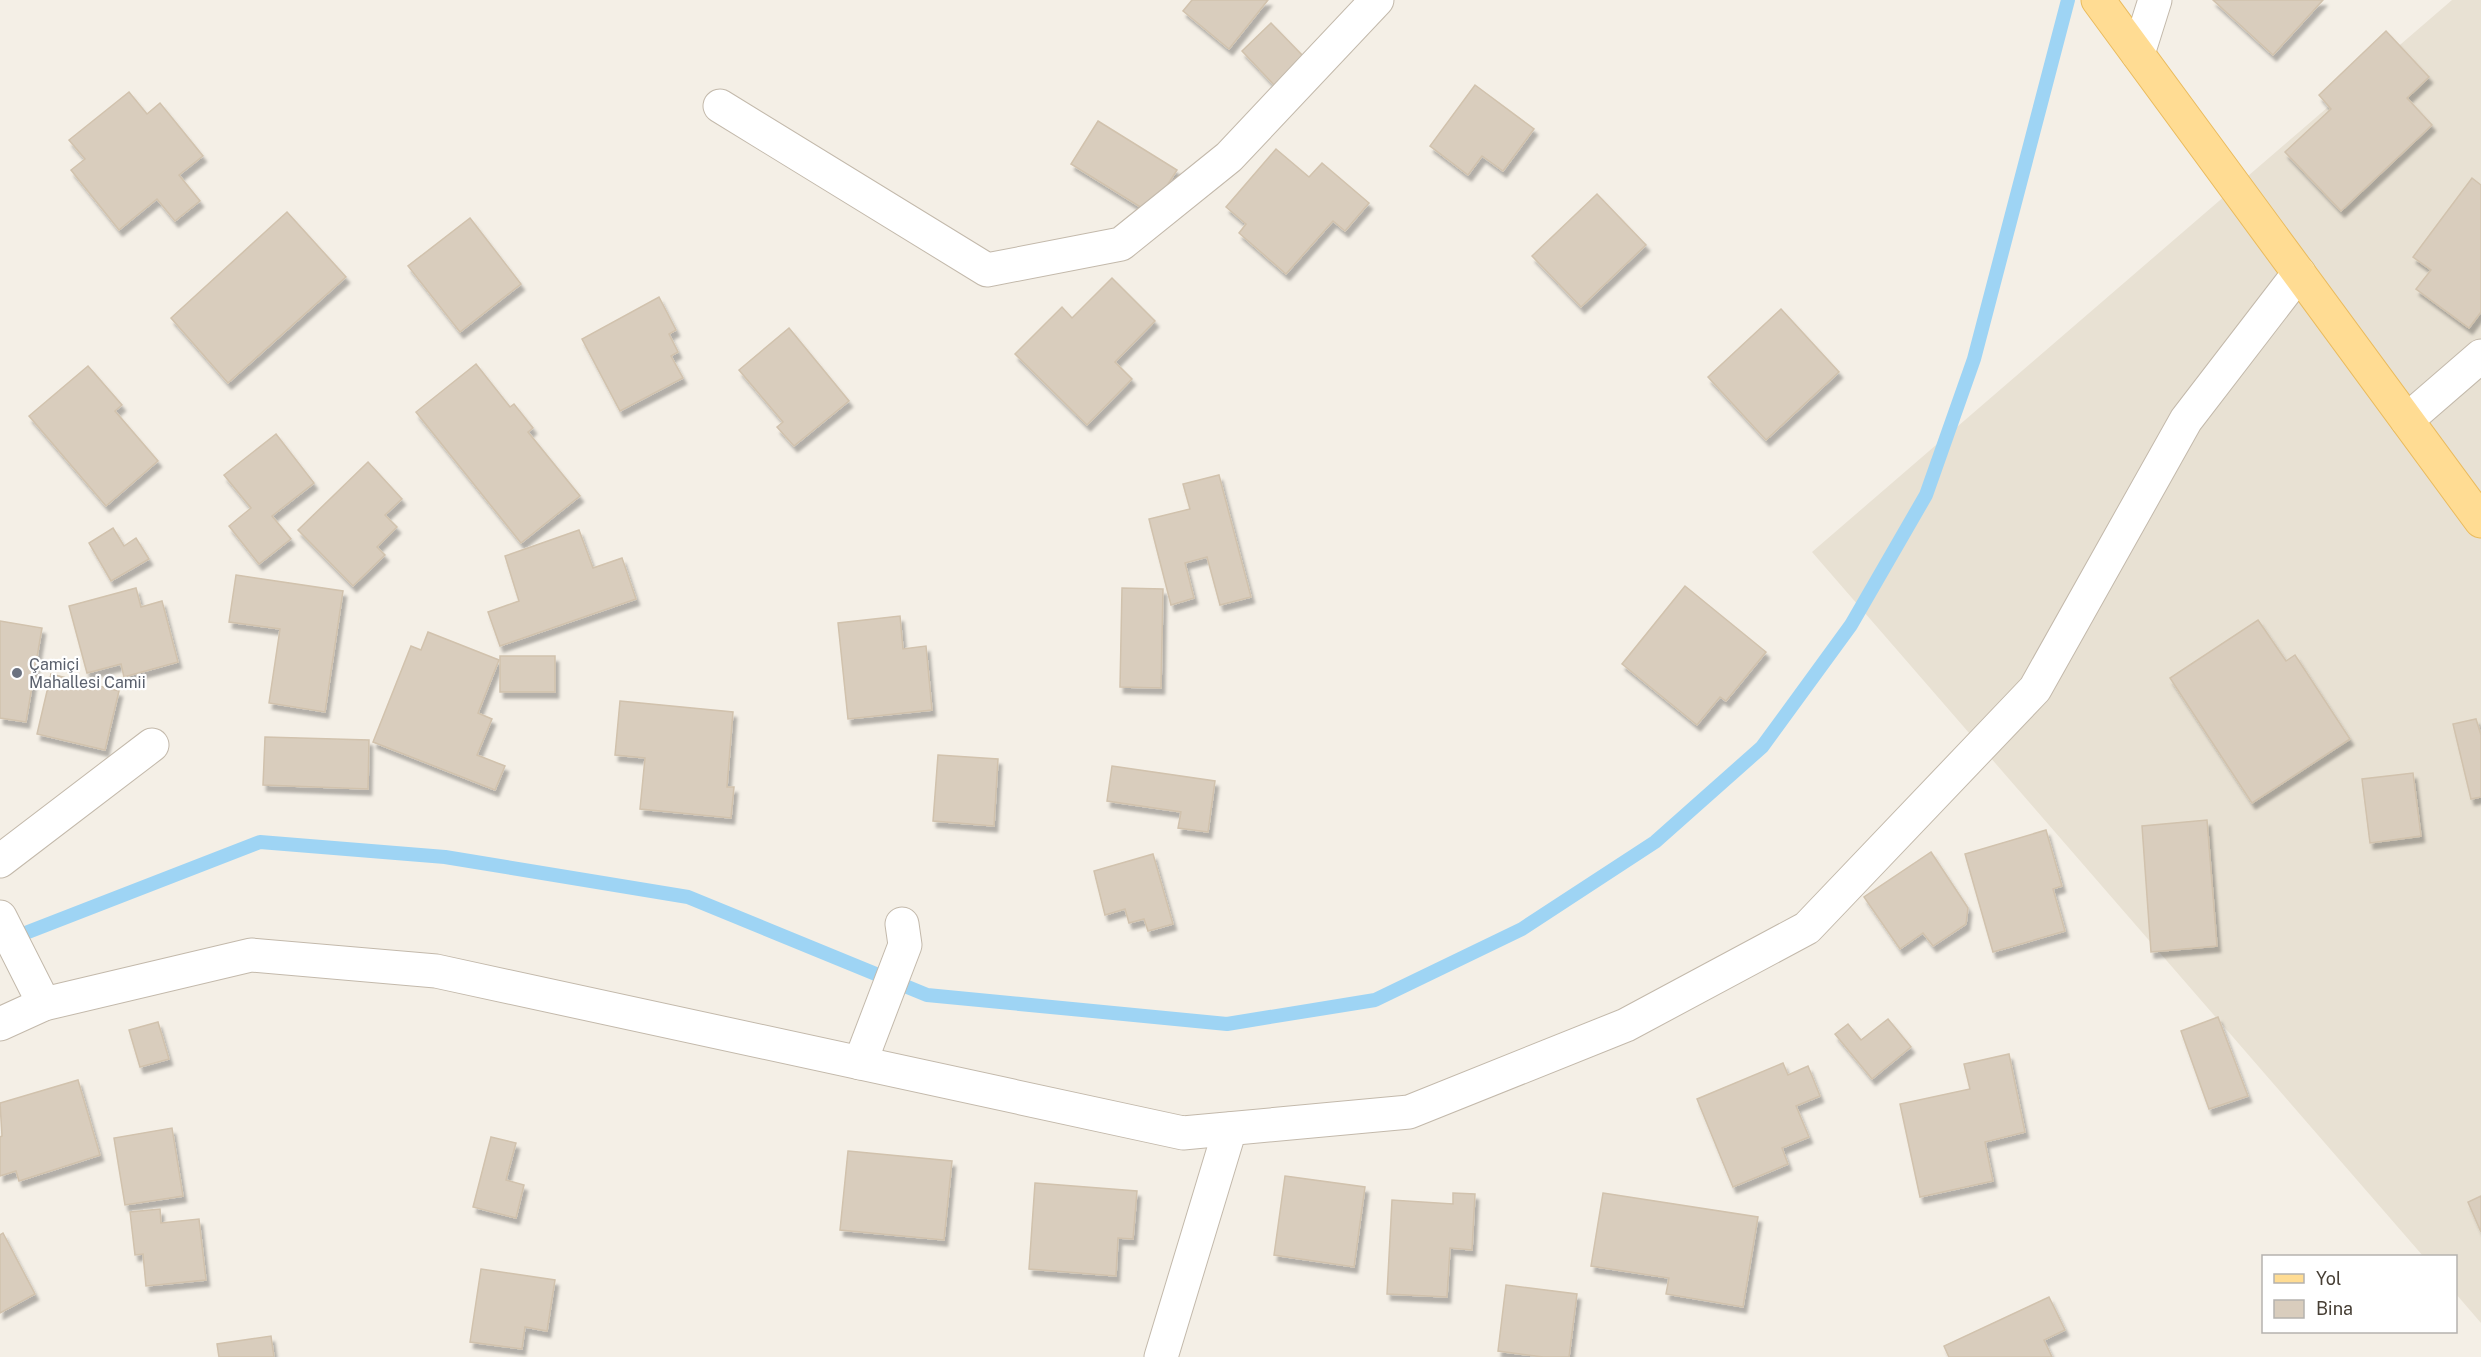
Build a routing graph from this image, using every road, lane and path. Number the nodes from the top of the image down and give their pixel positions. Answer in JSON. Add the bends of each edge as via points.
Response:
{"nodes":[{"id":1,"x":1377,"y":0,"type":"edge"},
{"id":2,"x":2098,"y":0,"type":"edge"},
{"id":3,"x":2155,"y":0,"type":"edge"},
{"id":4,"x":2138,"y":54,"type":"junction"},
{"id":5,"x":720,"y":105,"type":"dead end"},
{"id":6,"x":2299,"y":273,"type":"junction"},
{"id":7,"x":2481,"y":356,"type":"edge"},
{"id":8,"x":2407,"y":420,"type":"junction"},
{"id":9,"x":2481,"y":520,"type":"edge"},
{"id":10,"x":152,"y":745,"type":"dead end"},
{"id":11,"x":0,"y":861,"type":"edge"},
{"id":12,"x":0,"y":916,"type":"edge"},
{"id":13,"x":904,"y":935,"type":"dead end"},
{"id":14,"x":44,"y":1004,"type":"junction"},
{"id":15,"x":0,"y":1023,"type":"edge"},
{"id":16,"x":860,"y":1063,"type":"junction"},
{"id":17,"x":1230,"y":1129,"type":"junction"},
{"id":18,"x":1161,"y":1357,"type":"edge"}],
"edges":[{"from":1,"to":5,"type":"street","via":[[1229,157],[1121,244],[987,270]]},
{"from":2,"to":4,"type":"main road"},
{"from":3,"to":4,"type":"street"},
{"from":4,"to":6,"type":"main road"},
{"from":6,"to":8,"type":"main road"},
{"from":6,"to":17,"type":"street","via":[[2186,420],[2035,689],[1807,928],[1626,1025],[1409,1112]]},
{"from":7,"to":8,"type":"street"},
{"from":8,"to":9,"type":"main road"},
{"from":10,"to":11,"type":"street"},
{"from":12,"to":14,"type":"street"},
{"from":13,"to":16,"type":"street","via":[[881,1013]]},
{"from":14,"to":15,"type":"street"},
{"from":14,"to":16,"type":"street","via":[[251,955],[436,971]]},
{"from":16,"to":17,"type":"street","via":[[1183,1133]]},
{"from":17,"to":18,"type":"street"}]}
